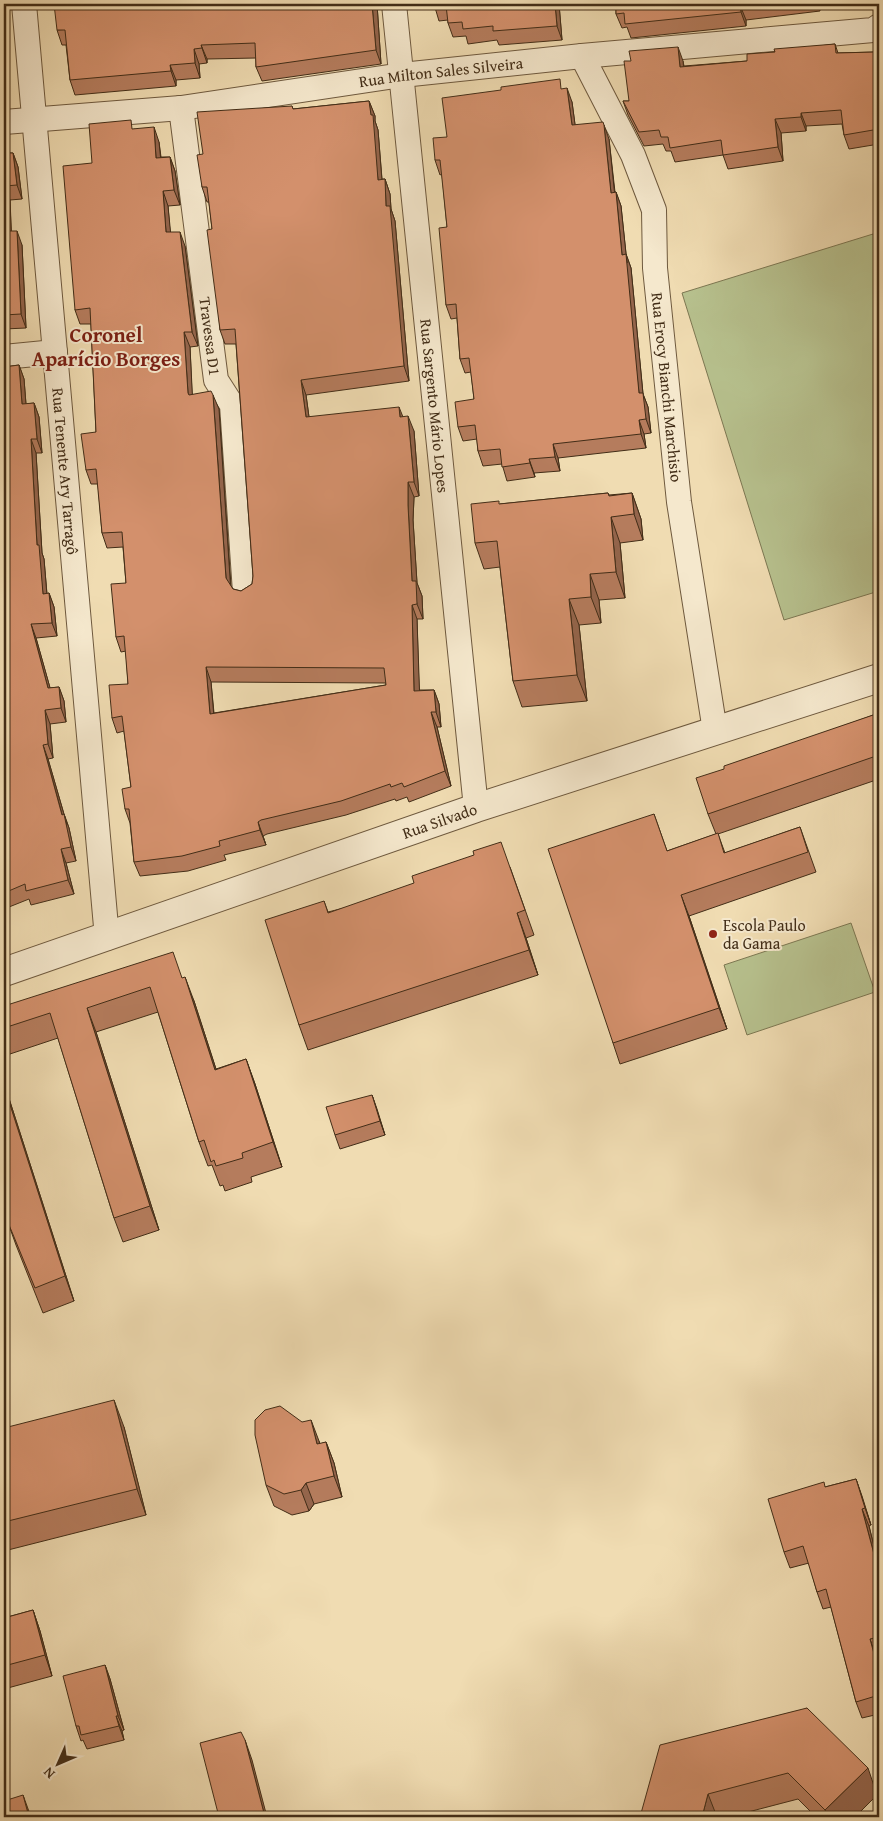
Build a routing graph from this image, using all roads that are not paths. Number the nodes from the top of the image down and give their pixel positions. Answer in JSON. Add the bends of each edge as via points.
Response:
{"nodes":[{"id":1,"x":24,"y":4,"type":"edge"},
{"id":2,"x":394,"y":4,"type":"edge"},
{"id":3,"x":879,"y":26,"type":"edge"},
{"id":4,"x":582,"y":56,"type":"junction"},
{"id":5,"x":402,"y":75,"type":"junction"},
{"id":6,"x":181,"y":108,"type":"junction"},
{"id":7,"x":34,"y":118,"type":"junction"},
{"id":8,"x":4,"y":122,"type":"edge"},
{"id":9,"x":55,"y":352,"type":"junction"},
{"id":10,"x":4,"y":357,"type":"edge"},
{"id":11,"x":245,"y":592,"type":"edge"},
{"id":12,"x":879,"y":678,"type":"edge"},
{"id":13,"x":715,"y":731,"type":"junction"},
{"id":14,"x":476,"y":808,"type":"junction"},
{"id":15,"x":107,"y":938,"type":"junction"},
{"id":16,"x":4,"y":972,"type":"edge"}],
"edges":[{"from":1,"to":7,"type":"street","name":"Rua Tenente Ary Tarragô"},
{"from":2,"to":5,"type":"street","name":"Rua Sargento Mário Lopes"},
{"from":3,"to":4,"type":"street","name":"Rua Milton Sales Silveira","via":[[873,30]]},
{"from":4,"to":5,"type":"street","name":"Rua Milton Sales Silveira"},
{"from":4,"to":13,"type":"street","name":"Rua Erocy Bianchi Marchisio","via":[[633,155],[654,210],[655,268],[679,502]]},
{"from":5,"to":6,"type":"street","name":"Rua Milton Sales Silveira"},
{"from":5,"to":14,"type":"street","name":"Rua Sargento Mário Lopes"},
{"from":6,"to":7,"type":"street","name":"Rua Milton Sales Silveira"},
{"from":6,"to":11,"type":"street","name":"Travessa D1","via":[[216,380],[232,405]]},
{"from":7,"to":8,"type":"street","name":"Rua Milton Sales Silveira"},
{"from":7,"to":9,"type":"street","name":"Rua Tenente Ary Tarragô"},
{"from":9,"to":10,"type":"street"},
{"from":9,"to":15,"type":"street","name":"Rua Tenente Ary Tarragô"},
{"from":12,"to":13,"type":"street","name":"Rua Silvado"},
{"from":13,"to":14,"type":"street","name":"Rua Silvado"},
{"from":14,"to":15,"type":"street","name":"Rua Silvado"},
{"from":15,"to":16,"type":"street","name":"Rua Silvado"}]}
